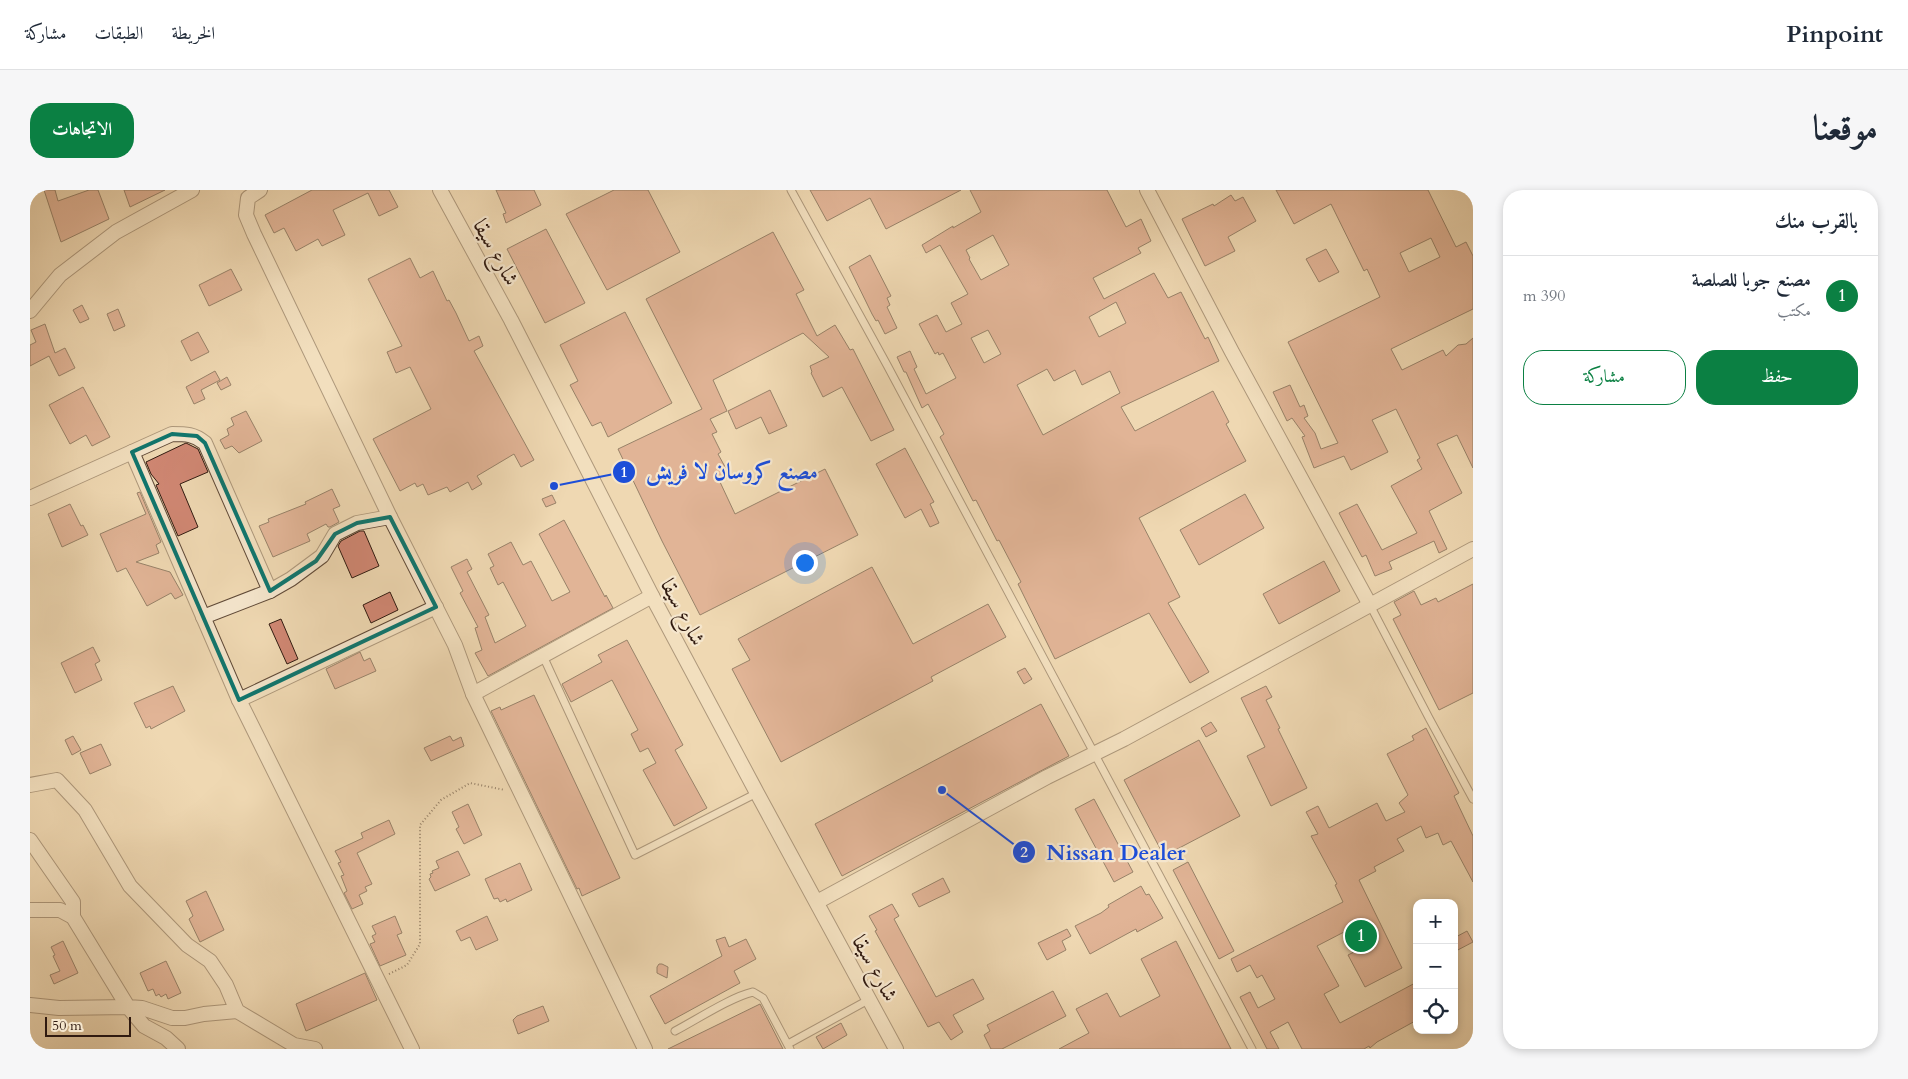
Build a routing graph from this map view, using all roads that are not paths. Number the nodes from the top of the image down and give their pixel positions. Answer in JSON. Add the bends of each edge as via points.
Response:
{"nodes":[{"id":1,"x":192,"y":190,"type":"edge"},
{"id":2,"x":260,"y":190,"type":"edge"},
{"id":3,"x":440,"y":190,"type":"edge"},
{"id":4,"x":791,"y":190,"type":"edge"},
{"id":5,"x":1147,"y":190,"type":"edge"},
{"id":6,"x":30,"y":310,"type":"edge"},
{"id":7,"x":132,"y":452,"type":"junction"},
{"id":8,"x":30,"y":498,"type":"edge"},
{"id":9,"x":390,"y":517,"type":"junction"},
{"id":10,"x":1473,"y":550,"type":"edge"},
{"id":11,"x":270,"y":591,"type":"junction"},
{"id":12,"x":652,"y":596,"type":"junction"},
{"id":13,"x":1370,"y":605,"type":"junction"},
{"id":14,"x":436,"y":607,"type":"junction"},
{"id":15,"x":202,"y":617,"type":"junction"},
{"id":16,"x":543,"y":656,"type":"junction"},
{"id":17,"x":473,"y":694,"type":"junction"},
{"id":18,"x":239,"y":700,"type":"junction"},
{"id":19,"x":1094,"y":754,"type":"junction"},
{"id":20,"x":30,"y":785,"type":"edge"},
{"id":21,"x":757,"y":793,"type":"junction"},
{"id":22,"x":1473,"y":799,"type":"edge"},
{"id":23,"x":30,"y":840,"type":"edge"},
{"id":24,"x":817,"y":902,"type":"junction"},
{"id":25,"x":30,"y":910,"type":"edge"},
{"id":26,"x":73,"y":917,"type":"junction"},
{"id":27,"x":870,"y":999,"type":"junction"},
{"id":28,"x":30,"y":1005,"type":"edge"},
{"id":29,"x":128,"y":1007,"type":"junction"},
{"id":30,"x":237,"y":1011,"type":"junction"},
{"id":31,"x":675,"y":1031,"type":"dead end"},
{"id":32,"x":789,"y":1046,"type":"edge"},
{"id":33,"x":178,"y":1049,"type":"edge"},
{"id":34,"x":314,"y":1049,"type":"edge"},
{"id":35,"x":412,"y":1049,"type":"edge"},
{"id":36,"x":645,"y":1049,"type":"edge"},
{"id":37,"x":896,"y":1049,"type":"edge"},
{"id":38,"x":1252,"y":1049,"type":"edge"}],
"edges":[{"from":1,"to":6,"type":"street","via":[[116,232],[60,275]]},
{"from":2,"to":9,"type":"street","via":[[248,198],[246,215]]},
{"from":3,"to":12,"type":"street","name":"شارع سيقا","via":[[511,320]]},
{"from":4,"to":19,"type":"lane"},
{"from":5,"to":13,"type":"street"},
{"from":7,"to":8,"type":"street"},
{"from":7,"to":11,"type":"street","via":[[172,434],[197,436],[206,443]]},
{"from":7,"to":15,"type":"street"},
{"from":9,"to":11,"type":"street","via":[[357,523],[335,534],[322,556]]},
{"from":9,"to":14,"type":"street"},
{"from":10,"to":13,"type":"street"},
{"from":11,"to":15,"type":"street"},
{"from":12,"to":16,"type":"street"},
{"from":12,"to":21,"type":"street","name":"شارع سيقا"},
{"from":13,"to":19,"type":"street"},
{"from":13,"to":22,"type":"lane"},
{"from":14,"to":17,"type":"street","via":[[455,645]]},
{"from":14,"to":18,"type":"street"},
{"from":15,"to":18,"type":"street"},
{"from":16,"to":17,"type":"street"},
{"from":16,"to":21,"type":"lane","via":[[635,856]]},
{"from":17,"to":36,"type":"street"},
{"from":18,"to":35,"type":"street"},
{"from":19,"to":24,"type":"street"},
{"from":19,"to":38,"type":"lane"},
{"from":20,"to":30,"type":"street","via":[[56,780],[85,810],[130,886],[187,945],[210,960]]},
{"from":21,"to":24,"type":"street","name":"شارع سيقا"},
{"from":23,"to":26,"type":"street","via":[[73,902]]},
{"from":24,"to":27,"type":"street","name":"شارع سيقا"},
{"from":25,"to":26,"type":"street","via":[[60,910]]},
{"from":26,"to":29,"type":"street"},
{"from":27,"to":32,"type":"lane"},
{"from":27,"to":37,"type":"street","name":"شارع سيقا"},
{"from":28,"to":29,"type":"street"},
{"from":29,"to":30,"type":"street","via":[[172,1018]]},
{"from":29,"to":33,"type":"street","via":[[144,1026]]},
{"from":30,"to":34,"type":"street","via":[[294,1045]]},
{"from":31,"to":32,"type":"lane","via":[[753,992],[764,998]]}]}
